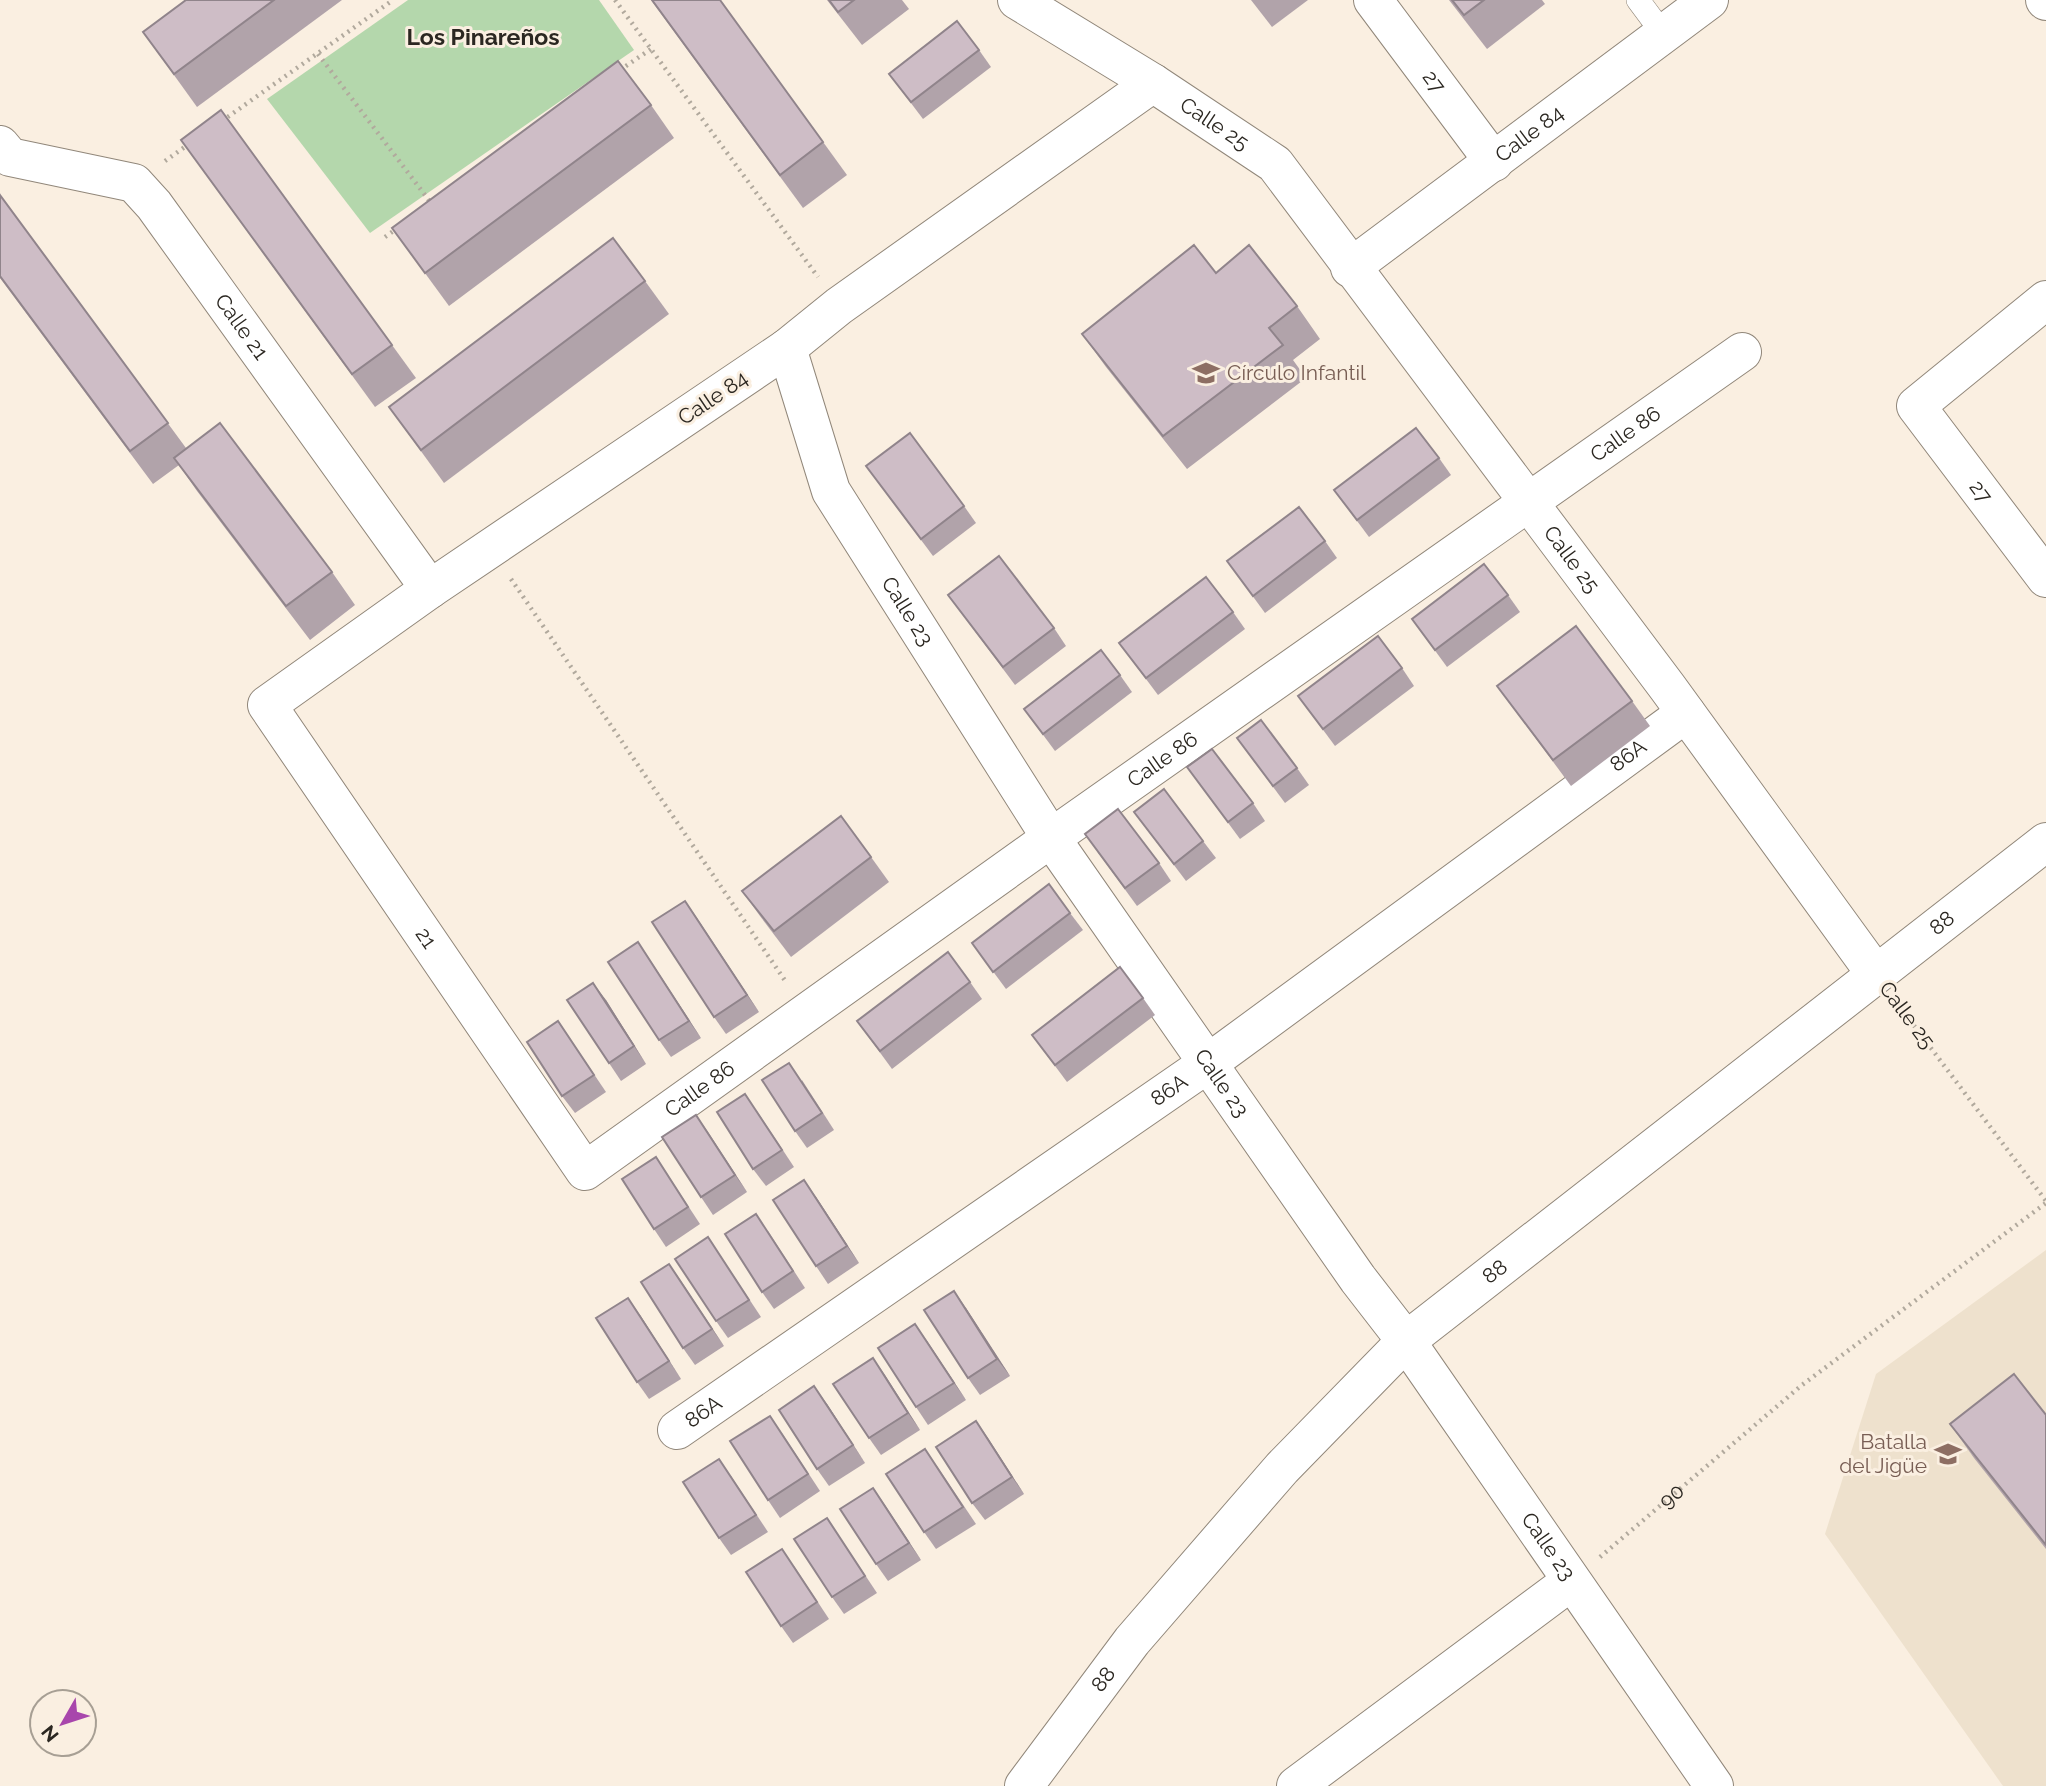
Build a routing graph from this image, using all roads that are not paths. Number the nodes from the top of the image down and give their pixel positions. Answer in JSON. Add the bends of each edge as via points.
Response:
{"nodes":[{"id":1,"x":1017,"y":0,"type":"edge"},
{"id":2,"x":1373,"y":0,"type":"edge"},
{"id":3,"x":1638,"y":0,"type":"edge"},
{"id":4,"x":1709,"y":0,"type":"edge"},
{"id":5,"x":1664,"y":35,"type":"junction"},
{"id":6,"x":1153,"y":83,"type":"junction"},
{"id":7,"x":3,"y":159,"type":"edge"},
{"id":8,"x":1494,"y":162,"type":"junction"},
{"id":9,"x":1350,"y":268,"type":"junction"},
{"id":10,"x":2046,"y":300,"type":"edge"},
{"id":11,"x":787,"y":348,"type":"junction"},
{"id":12,"x":1742,"y":352,"type":"dead end"},
{"id":13,"x":1528,"y":502,"type":"junction"},
{"id":14,"x":2046,"y":578,"type":"edge"},
{"id":15,"x":430,"y":589,"type":"junction"},
{"id":16,"x":267,"y":705,"type":"joint"},
{"id":17,"x":1686,"y":713,"type":"junction"},
{"id":18,"x":1051,"y":838,"type":"junction"},
{"id":19,"x":2046,"y":842,"type":"edge"},
{"id":20,"x":1875,"y":973,"type":"junction"},
{"id":21,"x":1207,"y":1064,"type":"junction"},
{"id":22,"x":585,"y":1171,"type":"joint"},
{"id":23,"x":1406,"y":1340,"type":"junction"},
{"id":24,"x":677,"y":1430,"type":"dead end"},
{"id":25,"x":1570,"y":1582,"type":"junction"},
{"id":26,"x":1024,"y":1786,"type":"edge"},
{"id":27,"x":1296,"y":1786,"type":"edge"},
{"id":28,"x":1714,"y":1786,"type":"edge"}],
"edges":[{"from":1,"to":6,"type":"street","name":"Calle 25"},
{"from":2,"to":8,"type":"street","name":"27"},
{"from":3,"to":5,"type":"lane"},
{"from":4,"to":5,"type":"street","name":"Calle 84"},
{"from":5,"to":8,"type":"street","name":"Calle 84"},
{"from":6,"to":9,"type":"street","name":"Calle 25","via":[[1275,164]]},
{"from":6,"to":11,"type":"street","name":"Calle 84","via":[[839,306]]},
{"from":7,"to":15,"type":"street","name":"Calle 21","via":[[134,183]]},
{"from":8,"to":9,"type":"street","name":"Calle 84"},
{"from":9,"to":13,"type":"street","name":"Calle 25"},
{"from":10,"to":14,"type":"street","name":"27","via":[[1916,406]]},
{"from":11,"to":15,"type":"street","name":"Calle 84"},
{"from":11,"to":18,"type":"street","name":"Calle 23","via":[[831,491]]},
{"from":12,"to":13,"type":"street","name":"Calle 86"},
{"from":13,"to":17,"type":"street","name":"Calle 25"},
{"from":13,"to":18,"type":"street","name":"Calle 86"},
{"from":15,"to":16,"type":"street","name":"Calle 84"},
{"from":16,"to":22,"type":"street","name":"21"},
{"from":17,"to":20,"type":"street","name":"Calle 25"},
{"from":17,"to":21,"type":"street","name":"86A"},
{"from":18,"to":21,"type":"street","name":"Calle 23"},
{"from":18,"to":22,"type":"street","name":"Calle 86"},
{"from":19,"to":20,"type":"street","name":"88"},
{"from":20,"to":23,"type":"street","name":"88"},
{"from":21,"to":23,"type":"street","name":"Calle 23"},
{"from":21,"to":24,"type":"street","name":"86A"},
{"from":23,"to":25,"type":"street","name":"Calle 23"},
{"from":23,"to":26,"type":"street","name":"88","via":[[1282,1468],[1132,1641]]},
{"from":25,"to":27,"type":"street"},
{"from":25,"to":28,"type":"street","name":"Calle 23"}]}
